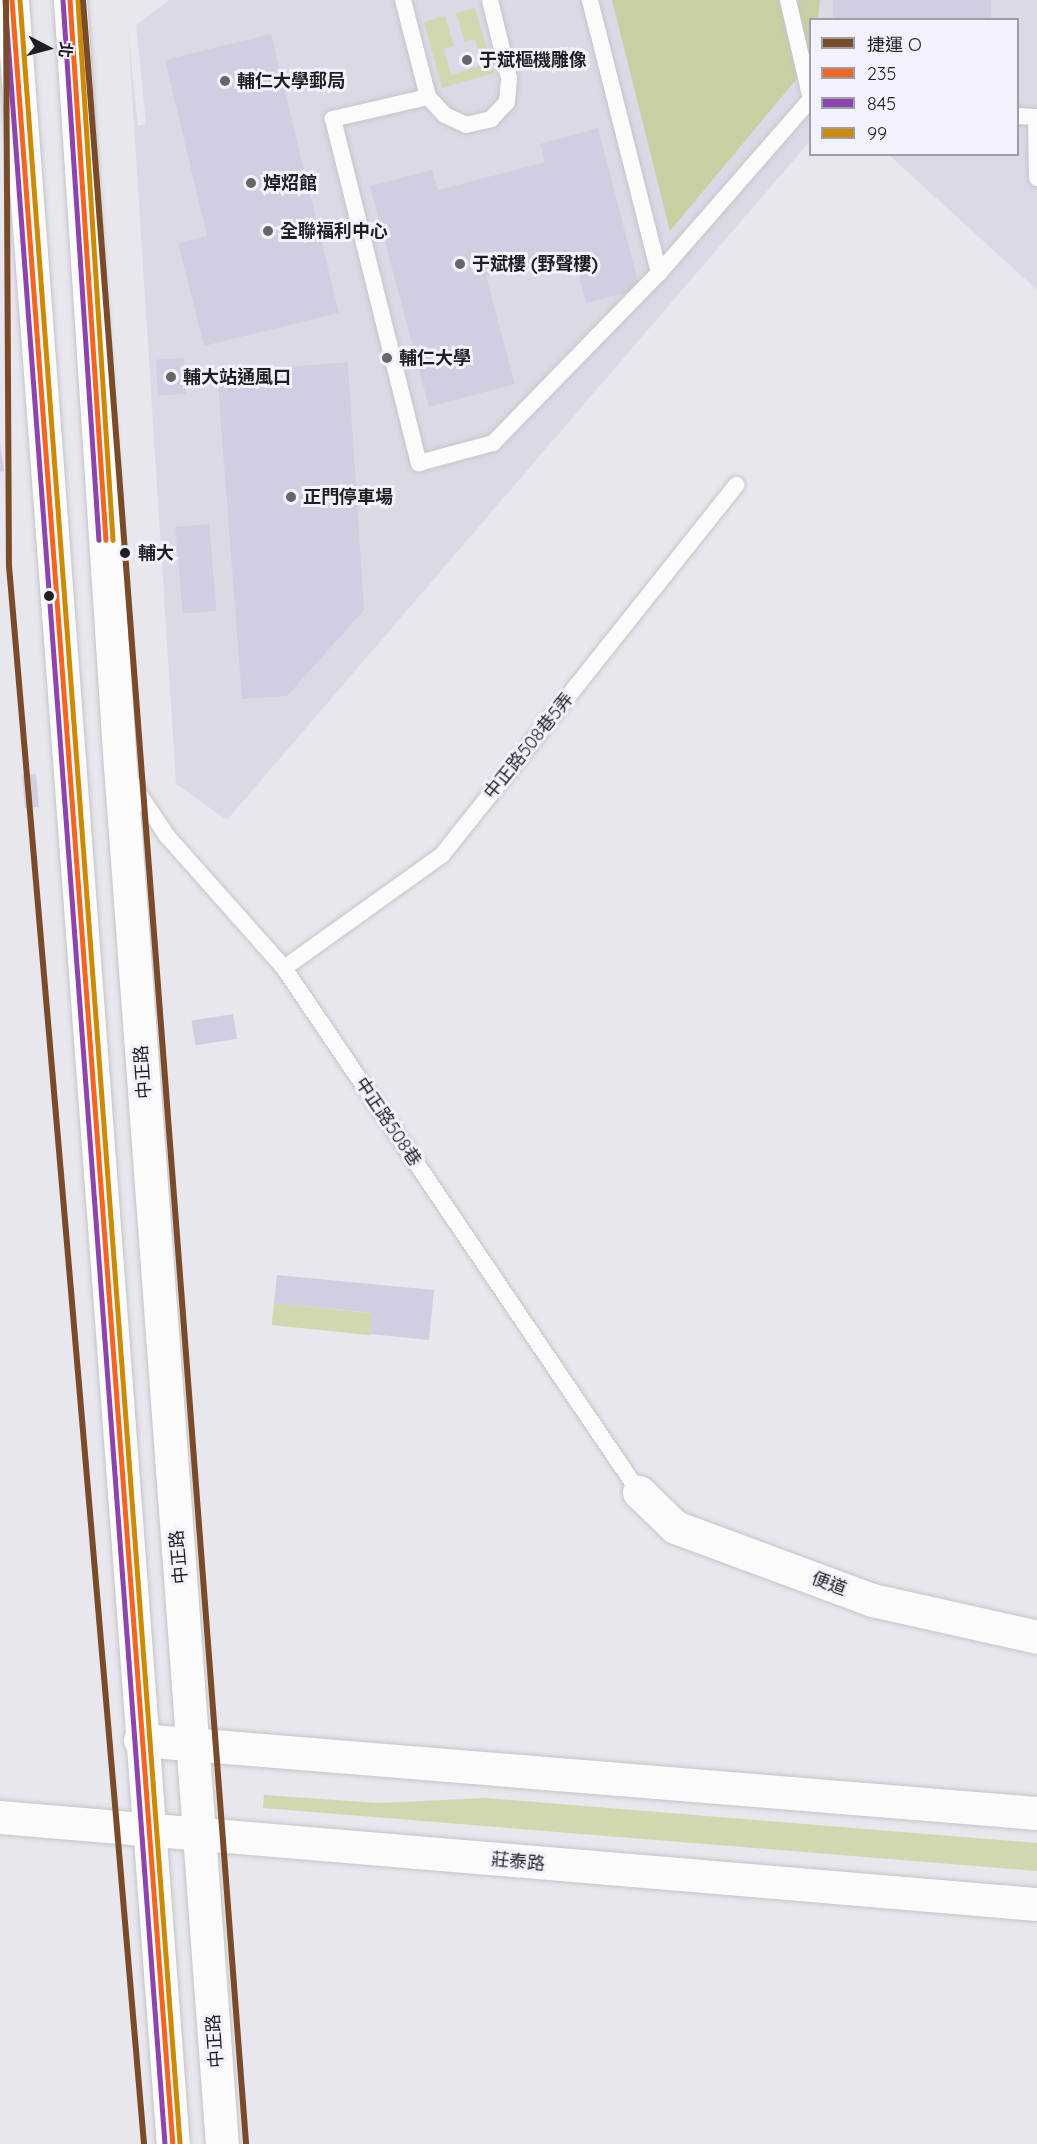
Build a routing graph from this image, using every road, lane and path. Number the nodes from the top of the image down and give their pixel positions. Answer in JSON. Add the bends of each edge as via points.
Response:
{"nodes":[{"id":1,"x":12,"y":0,"type":"edge"},
{"id":2,"x":70,"y":0,"type":"edge"},
{"id":3,"x":403,"y":0,"type":"edge"},
{"id":4,"x":490,"y":0,"type":"edge"},
{"id":5,"x":590,"y":0,"type":"edge"},
{"id":6,"x":788,"y":0,"type":"edge"},
{"id":7,"x":809,"y":94,"type":"edge"},
{"id":8,"x":428,"y":97,"type":"junction"},
{"id":9,"x":809,"y":99,"type":"edge"},
{"id":10,"x":1019,"y":116,"type":"edge"},
{"id":11,"x":1037,"y":178,"type":"edge"},
{"id":12,"x":659,"y":273,"type":"junction"},
{"id":13,"x":736,"y":486,"type":"dead end"},
{"id":14,"x":120,"y":766,"type":"junction"},
{"id":15,"x":284,"y":969,"type":"junction"},
{"id":16,"x":639,"y":1492,"type":"joint"},
{"id":17,"x":1037,"y":1637,"type":"edge"},
{"id":18,"x":140,"y":1740,"type":"junction"},
{"id":19,"x":194,"y":1745,"type":"junction"},
{"id":20,"x":1037,"y":1812,"type":"edge"},
{"id":21,"x":0,"y":1818,"type":"edge"},
{"id":22,"x":150,"y":1832,"type":"junction"},
{"id":23,"x":202,"y":1836,"type":"junction"},
{"id":24,"x":1037,"y":1904,"type":"edge"},
{"id":25,"x":173,"y":2144,"type":"edge"},
{"id":26,"x":222,"y":2144,"type":"edge"}],
"edges":[{"from":1,"to":18,"type":"main road","via":[[104,1181]]},
{"from":2,"to":14,"type":"main road","name":"中正路"},
{"from":3,"to":8,"type":"lane"},
{"from":4,"to":8,"type":"lane","via":[[510,78],[507,102],[490,119],[466,125],[445,116]]},
{"from":5,"to":12,"type":"lane"},
{"from":6,"to":7,"type":"lane"},
{"from":8,"to":12,"type":"lane","via":[[333,119],[419,463],[493,442]]},
{"from":9,"to":12,"type":"lane"},
{"from":10,"to":11,"type":"lane","via":[[1036,117]]},
{"from":13,"to":15,"type":"lane","name":"中正路508巷5弄","via":[[442,855]]},
{"from":14,"to":15,"type":"lane","name":"中正路508巷","via":[[167,836]]},
{"from":14,"to":19,"type":"main road","name":"中正路"},
{"from":15,"to":16,"type":"lane","name":"中正路508巷"},
{"from":16,"to":17,"type":"main road","name":"便道","via":[[675,1527],[872,1600]]},
{"from":18,"to":19,"type":"main road"},
{"from":18,"to":22,"type":"main road"},
{"from":19,"to":20,"type":"main road"},
{"from":19,"to":23,"type":"main road","name":"中正路"},
{"from":21,"to":22,"type":"main road","name":"莊泰路"},
{"from":22,"to":23,"type":"main road","name":"莊泰路"},
{"from":22,"to":25,"type":"main road"},
{"from":23,"to":24,"type":"main road","name":"莊泰路"},
{"from":23,"to":26,"type":"main road","name":"中正路"}]}
